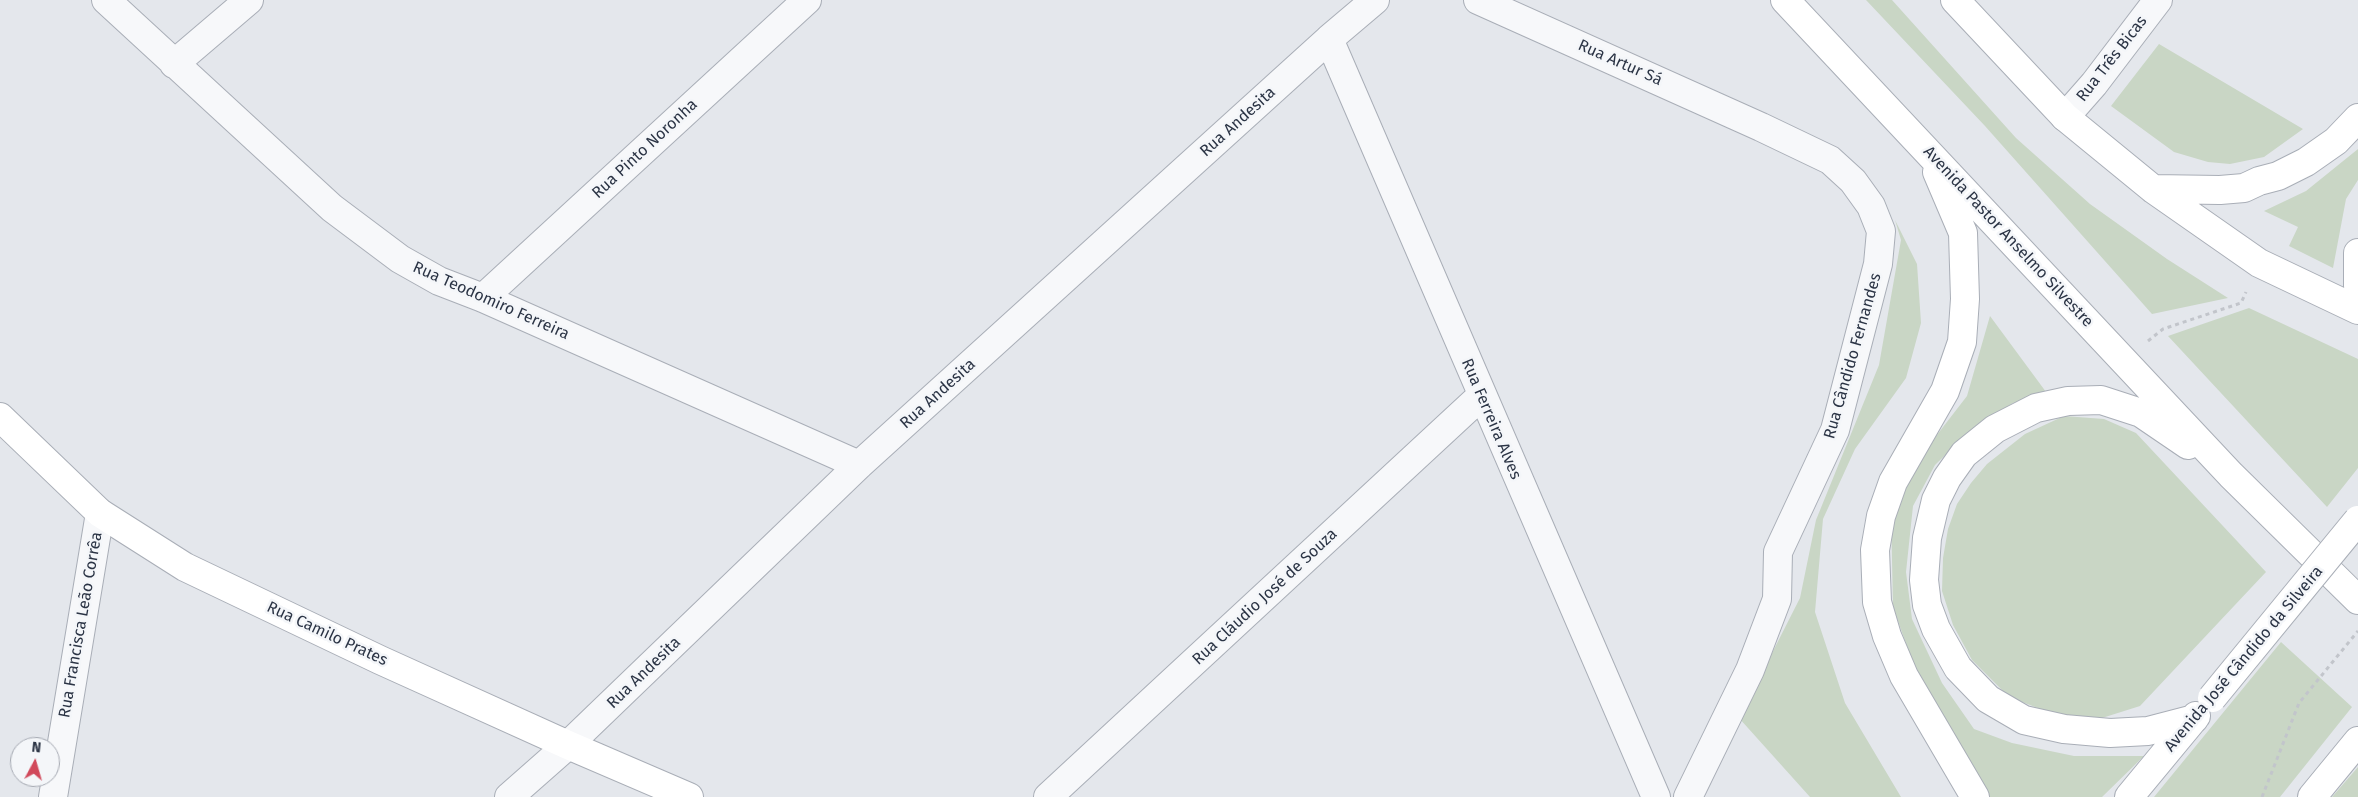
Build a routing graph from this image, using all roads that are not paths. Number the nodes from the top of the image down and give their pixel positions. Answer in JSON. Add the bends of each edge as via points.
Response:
{"nodes":[{"id":1,"x":106,"y":0,"type":"edge"},
{"id":2,"x":249,"y":0,"type":"edge"},
{"id":3,"x":807,"y":0,"type":"edge"},
{"id":4,"x":1375,"y":0,"type":"edge"},
{"id":5,"x":1478,"y":0,"type":"edge"},
{"id":6,"x":1785,"y":0,"type":"edge"},
{"id":7,"x":1955,"y":0,"type":"edge"},
{"id":8,"x":2158,"y":0,"type":"edge"},
{"id":9,"x":1329,"y":39,"type":"junction"},
{"id":10,"x":174,"y":64,"type":"junction"},
{"id":11,"x":2065,"y":117,"type":"junction"},
{"id":12,"x":2358,"y":118,"type":"edge"},
{"id":13,"x":1761,"y":127,"type":"joint"},
{"id":14,"x":1929,"y":154,"type":"junction"},
{"id":15,"x":2153,"y":189,"type":"junction"},
{"id":16,"x":2358,"y":253,"type":"edge"},
{"id":17,"x":2358,"y":286,"type":"edge"},
{"id":18,"x":483,"y":298,"type":"junction"},
{"id":19,"x":2358,"y":310,"type":"edge"},
{"id":20,"x":1481,"y":396,"type":"junction"},
{"id":21,"x":0,"y":417,"type":"edge"},
{"id":22,"x":859,"y":465,"type":"junction"},
{"id":23,"x":2231,"y":475,"type":"junction"},
{"id":24,"x":100,"y":513,"type":"junction"},
{"id":25,"x":2358,"y":520,"type":"edge"},
{"id":26,"x":2358,"y":600,"type":"edge"},
{"id":27,"x":2194,"y":719,"type":"junction"},
{"id":28,"x":2358,"y":741,"type":"edge"},
{"id":29,"x":568,"y":745,"type":"junction"},
{"id":30,"x":2320,"y":788,"type":"edge"},
{"id":31,"x":53,"y":797,"type":"edge"},
{"id":32,"x":509,"y":797,"type":"edge"},
{"id":33,"x":689,"y":797,"type":"edge"},
{"id":34,"x":1048,"y":797,"type":"edge"},
{"id":35,"x":1656,"y":797,"type":"edge"},
{"id":36,"x":1688,"y":797,"type":"edge"},
{"id":37,"x":1976,"y":797,"type":"edge"},
{"id":38,"x":2129,"y":797,"type":"edge"}],
"edges":[{"from":1,"to":10,"type":"street","name":"Rua Teodomiro Ferreira"},
{"from":2,"to":10,"type":"street"},
{"from":3,"to":18,"type":"street","name":"Rua Pinto Noronha"},
{"from":4,"to":9,"type":"street","name":"Rua Andesita"},
{"from":5,"to":13,"type":"street","name":"Rua Artur Sá"},
{"from":6,"to":14,"type":"main road","name":"Avenida Pastor Anselmo Silvestre"},
{"from":7,"to":11,"type":"main road"},
{"from":8,"to":11,"type":"street","name":"Rua Três Bicas"},
{"from":9,"to":20,"type":"street","name":"Rua Ferreira Alves"},
{"from":9,"to":22,"type":"street","name":"Rua Andesita"},
{"from":10,"to":18,"type":"street","name":"Rua Teodomiro Ferreira","via":[[355,226],[400,260],[439,281]]},
{"from":11,"to":15,"type":"main road"},
{"from":12,"to":15,"type":"main road","via":[[2336,141],[2306,162],[2244,188]]},
{"from":13,"to":36,"type":"street","name":"Rua Cândido Fernandes","via":[[1830,160],[1853,181],[1872,206],[1881,231],[1878,264],[1835,430],[1778,552],[1777,599],[1750,670]]},
{"from":14,"to":23,"type":"main road","name":"Avenida Pastor Anselmo Silvestre"},
{"from":14,"to":37,"type":"main road","via":[[1963,233],[1965,299],[1962,342],[1945,391],[1893,482],[1881,516],[1875,550],[1877,602],[1904,676]]},
{"from":15,"to":19,"type":"main road","via":[[2259,263]]},
{"from":16,"to":17,"type":"main road"},
{"from":18,"to":22,"type":"street","name":"Rua Teodomiro Ferreira"},
{"from":20,"to":34,"type":"street","name":"Rua Cláudio José de Souza"},
{"from":20,"to":35,"type":"street","name":"Rua Ferreira Alves"},
{"from":21,"to":24,"type":"main road","name":"Rua Camilo Prates"},
{"from":22,"to":29,"type":"street","name":"Rua Andesita"},
{"from":23,"to":26,"type":"main road"},
{"from":23,"to":27,"type":"main road","via":[[2141,413],[2101,400],[2068,401],[2036,408],[1996,429],[1964,454],[1936,500],[1927,538],[1924,580],[1927,605],[1936,629],[1958,668],[1988,699],[2024,720],[2110,734],[2148,731]]},
{"from":24,"to":29,"type":"main road","name":"Rua Camilo Prates","via":[[185,567]]},
{"from":24,"to":31,"type":"street","name":"Rua Francisca Leão Corrêa"},
{"from":25,"to":27,"type":"main road","name":"Avenida José Cândido da Silveira","bridge":true},
{"from":27,"to":38,"type":"main road","name":"Avenida José Cândido da Silveira"},
{"from":28,"to":30,"type":"main road"},
{"from":29,"to":32,"type":"street","name":"Rua Andesita"},
{"from":29,"to":33,"type":"main road","name":"Rua Camilo Prates"}]}
